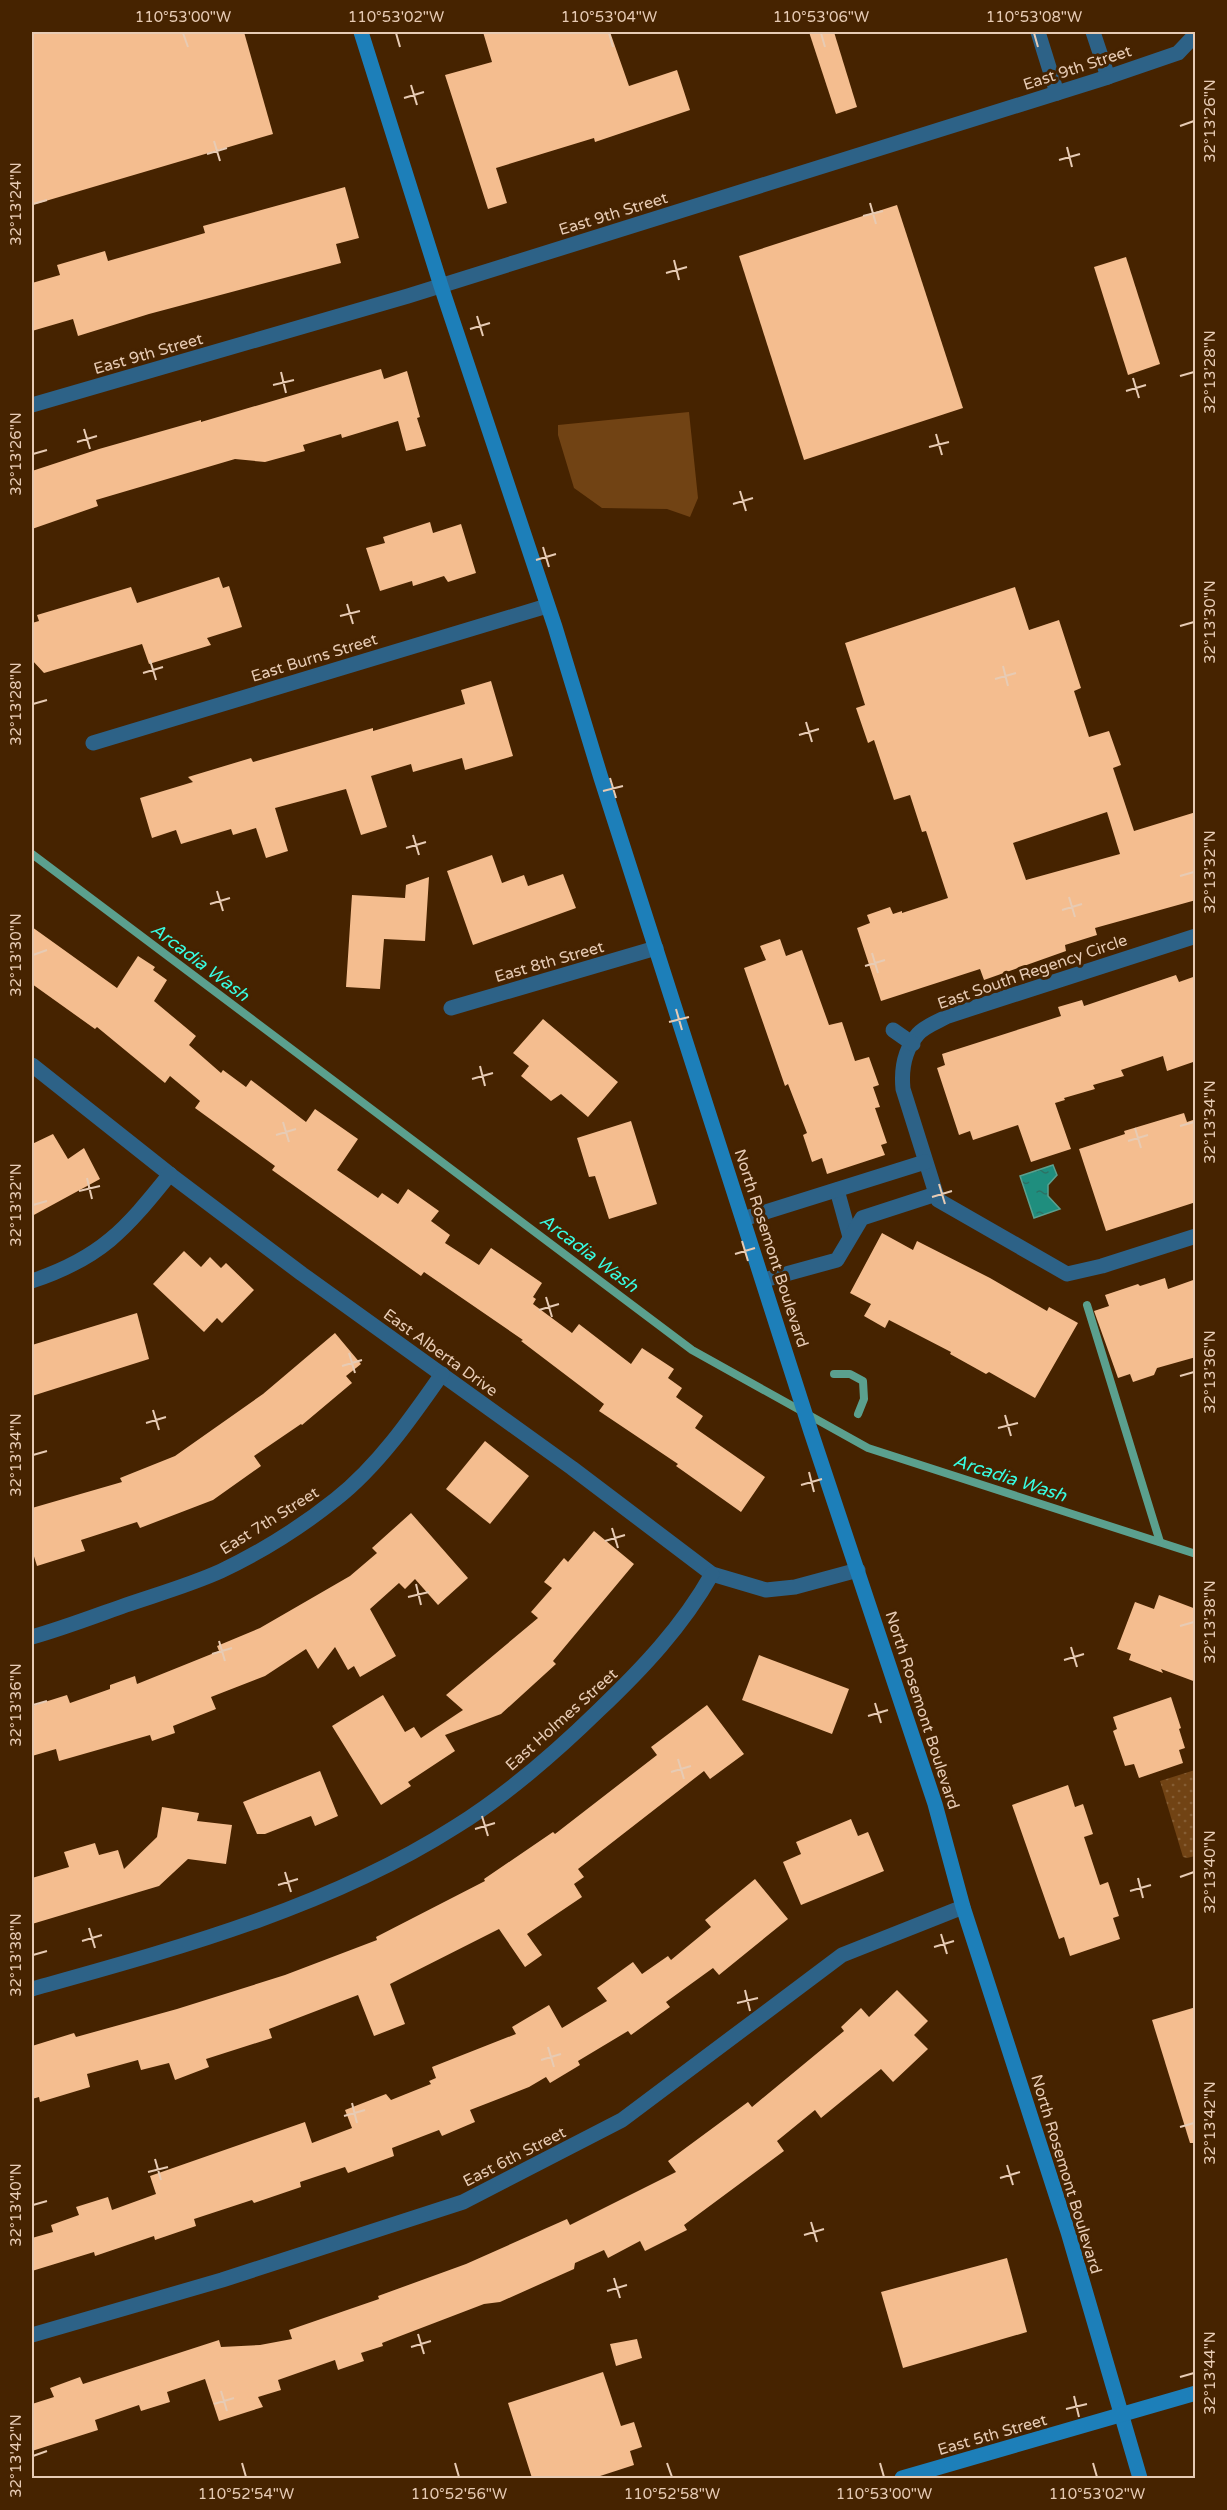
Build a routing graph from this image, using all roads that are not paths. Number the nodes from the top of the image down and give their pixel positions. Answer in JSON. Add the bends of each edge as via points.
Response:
{"nodes":[{"id":1,"x":361,"y":32,"type":"edge"},
{"id":2,"x":1038,"y":32,"type":"edge"},
{"id":3,"x":1093,"y":32,"type":"edge"},
{"id":4,"x":1196,"y":34,"type":"edge"},
{"id":5,"x":1108,"y":77,"type":"junction"},
{"id":6,"x":1057,"y":93,"type":"junction"},
{"id":7,"x":441,"y":286,"type":"junction"},
{"id":8,"x":32,"y":405,"type":"edge"},
{"id":9,"x":547,"y":606,"type":"junction"},
{"id":10,"x":93,"y":743,"type":"dead end"},
{"id":11,"x":1196,"y":936,"type":"edge"},
{"id":12,"x":656,"y":948,"type":"junction"},
{"id":13,"x":451,"y":1008,"type":"dead end"},
{"id":14,"x":893,"y":1030,"type":"dead end"},
{"id":15,"x":913,"y":1044,"type":"junction"},
{"id":16,"x":32,"y":1065,"type":"edge"},
{"id":17,"x":925,"y":1162,"type":"junction"},
{"id":18,"x":170,"y":1174,"type":"junction"},
{"id":19,"x":837,"y":1190,"type":"junction"},
{"id":20,"x":936,"y":1194,"type":"junction"},
{"id":21,"x":743,"y":1219,"type":"junction"},
{"id":22,"x":1196,"y":1236,"type":"edge"},
{"id":23,"x":850,"y":1237,"type":"junction"},
{"id":24,"x":764,"y":1280,"type":"junction"},
{"id":25,"x":32,"y":1281,"type":"edge"},
{"id":26,"x":442,"y":1374,"type":"junction"},
{"id":27,"x":858,"y":1570,"type":"junction"},
{"id":28,"x":712,"y":1574,"type":"junction"},
{"id":29,"x":32,"y":1637,"type":"edge"},
{"id":30,"x":963,"y":1907,"type":"junction"},
{"id":31,"x":32,"y":1989,"type":"edge"},
{"id":32,"x":32,"y":2335,"type":"edge"},
{"id":33,"x":1196,"y":2393,"type":"edge"},
{"id":34,"x":1121,"y":2415,"type":"junction"},
{"id":35,"x":903,"y":2478,"type":"edge"},
{"id":36,"x":1140,"y":2478,"type":"edge"}],
"edges":[{"from":1,"to":7,"type":"street","name":"North Rosemont Boulevard"},
{"from":2,"to":6,"type":"street"},
{"from":3,"to":5,"type":"street"},
{"from":4,"to":5,"type":"street","name":"East 9th Street","via":[[1179,53]]},
{"from":5,"to":6,"type":"street","name":"East 9th Street"},
{"from":6,"to":7,"type":"street","name":"East 9th Street"},
{"from":7,"to":8,"type":"street","name":"East 9th Street"},
{"from":7,"to":9,"type":"street","name":"North Rosemont Boulevard"},
{"from":9,"to":10,"type":"street","name":"East Burns Street"},
{"from":9,"to":12,"type":"street","name":"North Rosemont Boulevard"},
{"from":11,"to":15,"type":"street","name":"East South Regency Circle","via":[[948,1016],[919,1033]]},
{"from":12,"to":13,"type":"street","name":"East 8th Street"},
{"from":12,"to":21,"type":"street","name":"North Rosemont Boulevard"},
{"from":14,"to":15,"type":"street"},
{"from":15,"to":17,"type":"street","name":"East South Regency Circle","via":[[901,1074]]},
{"from":16,"to":18,"type":"street","name":"East Alberta Drive"},
{"from":17,"to":19,"type":"street"},
{"from":17,"to":20,"type":"street","name":"East South Regency Circle"},
{"from":18,"to":25,"type":"street","via":[[132,1221],[109,1242],[60,1272]]},
{"from":18,"to":26,"type":"street","name":"East Alberta Drive"},
{"from":19,"to":21,"type":"street"},
{"from":19,"to":23,"type":"street"},
{"from":20,"to":22,"type":"street","via":[[938,1200],[1067,1274]]},
{"from":20,"to":23,"type":"street","via":[[862,1218]]},
{"from":21,"to":24,"type":"street","name":"North Rosemont Boulevard"},
{"from":23,"to":24,"type":"street","via":[[837,1260]]},
{"from":24,"to":27,"type":"street","name":"North Rosemont Boulevard"},
{"from":26,"to":28,"type":"street","name":"East Alberta Drive"},
{"from":26,"to":29,"type":"street","name":"East 7th Street","via":[[361,1476],[337,1498],[275,1541],[241,1562],[191,1583]]},
{"from":27,"to":28,"type":"street","name":"East Alberta Drive","via":[[795,1587],[766,1590]]},
{"from":27,"to":30,"type":"street","name":"North Rosemont Boulevard","via":[[935,1804]]},
{"from":28,"to":31,"type":"street","name":"East Holmes Street","via":[[688,1613],[629,1683],[559,1750],[454,1828],[369,1875],[323,1894],[152,1956]]},
{"from":30,"to":32,"type":"street","name":"East 6th Street","via":[[842,1955],[622,2120],[463,2202],[222,2280]]},
{"from":30,"to":34,"type":"street","name":"North Rosemont Boulevard","via":[[1068,2232]]},
{"from":33,"to":34,"type":"street","name":"East 5th Street"},
{"from":34,"to":35,"type":"street","name":"East 5th Street"},
{"from":34,"to":36,"type":"street","name":"North Rosemont Boulevard"}]}
